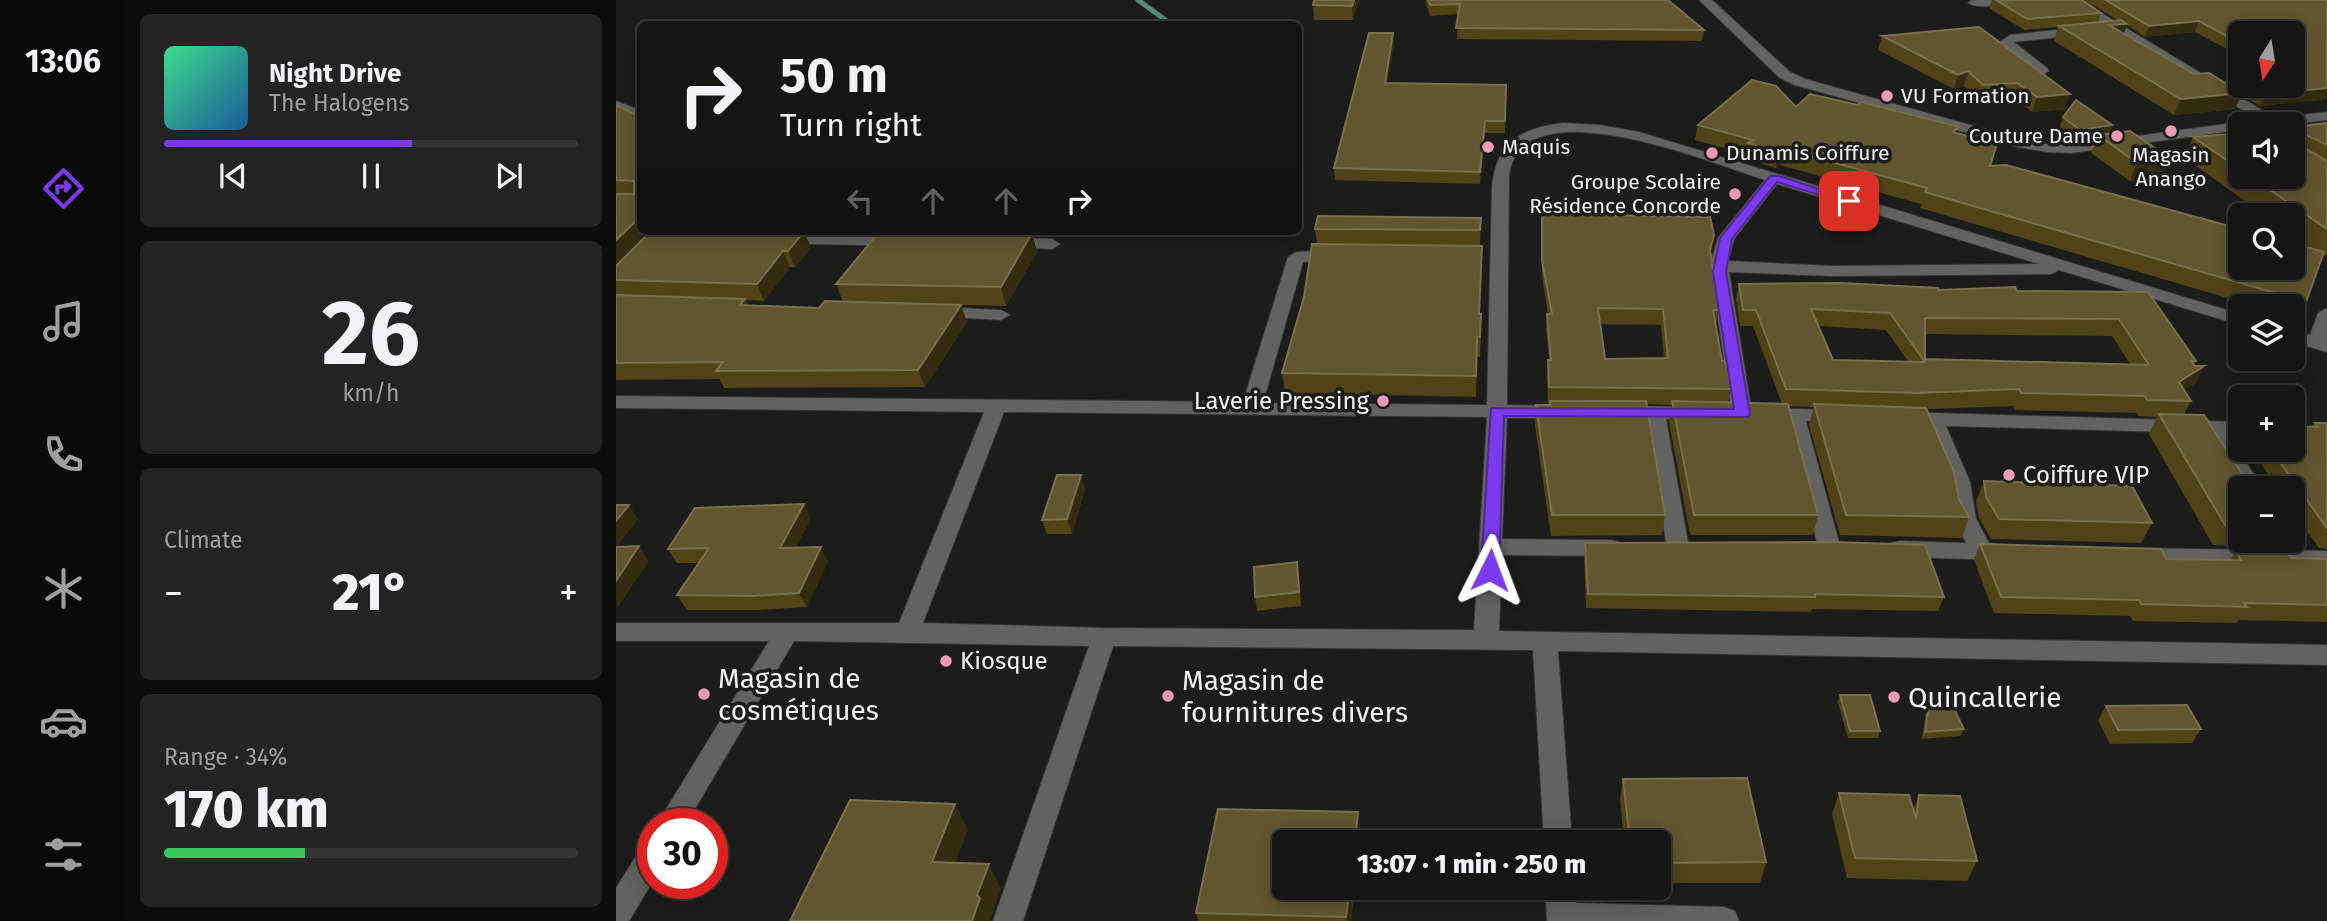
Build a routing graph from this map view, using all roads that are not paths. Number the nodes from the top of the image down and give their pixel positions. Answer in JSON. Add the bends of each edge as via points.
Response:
{"nodes":[{"id":1,"x":1705,"y":0,"type":"edge"},
{"id":2,"x":2001,"y":0,"type":"edge"},
{"id":3,"x":2073,"y":0,"type":"edge"},
{"id":4,"x":1974,"y":3,"type":"dead end"},
{"id":5,"x":2118,"y":27,"type":"junction"},
{"id":6,"x":2042,"y":71,"type":"edge"},
{"id":7,"x":619,"y":109,"type":"edge"},
{"id":8,"x":2256,"y":112,"type":"edge"},
{"id":9,"x":637,"y":114,"type":"edge"},
{"id":10,"x":2327,"y":116,"type":"edge"},
{"id":11,"x":2305,"y":118,"type":"edge"},
{"id":12,"x":2228,"y":128,"type":"edge"},
{"id":13,"x":1774,"y":178,"type":"junction"},
{"id":14,"x":764,"y":239,"type":"edge"},
{"id":15,"x":915,"y":242,"type":"edge"},
{"id":16,"x":997,"y":243,"type":"edge"},
{"id":17,"x":1052,"y":244,"type":"dead end"},
{"id":18,"x":1357,"y":256,"type":"edge"},
{"id":19,"x":1719,"y":265,"type":"junction"},
{"id":20,"x":2071,"y":268,"type":"junction"},
{"id":21,"x":920,"y":312,"type":"edge"},
{"id":22,"x":2327,"y":313,"type":"edge"},
{"id":23,"x":1001,"y":314,"type":"dead end"},
{"id":24,"x":2228,"y":316,"type":"edge"},
{"id":25,"x":2305,"y":339,"type":"edge"},
{"id":26,"x":2322,"y":344,"type":"edge"},
{"id":27,"x":616,"y":402,"type":"edge"},
{"id":28,"x":996,"y":407,"type":"junction"},
{"id":29,"x":1251,"y":409,"type":"junction"},
{"id":30,"x":1497,"y":412,"type":"junction"},
{"id":31,"x":1655,"y":412,"type":"junction"},
{"id":32,"x":1742,"y":414,"type":"junction"},
{"id":33,"x":1794,"y":415,"type":"junction"},
{"id":34,"x":1933,"y":419,"type":"junction"},
{"id":35,"x":2212,"y":427,"type":"junction"},
{"id":36,"x":2228,"y":428,"type":"edge"},
{"id":37,"x":2244,"y":476,"type":"edge"},
{"id":38,"x":1491,"y":547,"type":"junction"},
{"id":39,"x":1633,"y":548,"type":"edge"},
{"id":40,"x":1705,"y":548,"type":"edge"},
{"id":41,"x":1982,"y":551,"type":"junction"},
{"id":42,"x":2228,"y":551,"type":"edge"},
{"id":43,"x":2033,"y":553,"type":"edge"},
{"id":44,"x":2305,"y":553,"type":"edge"},
{"id":45,"x":2108,"y":555,"type":"edge"},
{"id":46,"x":2327,"y":559,"type":"edge"},
{"id":47,"x":616,"y":632,"type":"edge"},
{"id":48,"x":907,"y":632,"type":"junction"},
{"id":49,"x":786,"y":634,"type":"junction"},
{"id":50,"x":1104,"y":637,"type":"junction"},
{"id":51,"x":1486,"y":640,"type":"junction"},
{"id":52,"x":1545,"y":642,"type":"junction"},
{"id":53,"x":2327,"y":655,"type":"edge"},
{"id":54,"x":681,"y":808,"type":"edge"},
{"id":55,"x":1557,"y":830,"type":"edge"},
{"id":56,"x":637,"y":880,"type":"edge"},
{"id":57,"x":1562,"y":908,"type":"edge"},
{"id":58,"x":616,"y":915,"type":"edge"},
{"id":59,"x":1008,"y":921,"type":"edge"},
{"id":60,"x":1724,"y":921,"type":"edge"}],
"edges":[{"from":1,"to":12,"type":"street","via":[[1785,75],[1800,82],[2023,144],[2071,149]]},
{"from":2,"to":4,"type":"street"},
{"from":3,"to":5,"type":"street"},
{"from":5,"to":6,"type":"street","via":[[2006,42]]},
{"from":5,"to":8,"type":"street"},
{"from":7,"to":9,"type":"street"},
{"from":10,"to":11,"type":"street"},
{"from":13,"to":19,"type":"street","via":[[1726,238]]},
{"from":13,"to":20,"type":"street"},
{"from":13,"to":30,"type":"street","via":[[1634,135],[1590,127],[1528,134],[1504,162],[1492,257]]},
{"from":14,"to":15,"type":"street"},
{"from":16,"to":17,"type":"street"},
{"from":18,"to":29,"type":"street","via":[[1296,257]]},
{"from":19,"to":20,"type":"street","via":[[1833,271]]},
{"from":19,"to":32,"type":"street"},
{"from":20,"to":24,"type":"street"},
{"from":21,"to":23,"type":"street"},
{"from":22,"to":26,"type":"street"},
{"from":25,"to":26,"type":"street"},
{"from":27,"to":28,"type":"street"},
{"from":28,"to":29,"type":"street"},
{"from":28,"to":48,"type":"street"},
{"from":29,"to":30,"type":"street"},
{"from":30,"to":31,"type":"street"},
{"from":30,"to":38,"type":"street"},
{"from":31,"to":32,"type":"street"},
{"from":31,"to":40,"type":"street","via":[[1667,548]]},
{"from":32,"to":33,"type":"street"},
{"from":33,"to":34,"type":"street"},
{"from":33,"to":41,"type":"street","via":[[1819,547]]},
{"from":34,"to":35,"type":"street"},
{"from":34,"to":41,"type":"street","via":[[1959,482],[1965,519]]},
{"from":35,"to":36,"type":"street"},
{"from":35,"to":37,"type":"street"},
{"from":38,"to":39,"type":"street"},
{"from":38,"to":51,"type":"street"},
{"from":41,"to":43,"type":"street"},
{"from":42,"to":45,"type":"street"},
{"from":44,"to":46,"type":"street"},
{"from":47,"to":49,"type":"street"},
{"from":48,"to":49,"type":"street"},
{"from":48,"to":50,"type":"street"},
{"from":49,"to":54,"type":"street"},
{"from":50,"to":51,"type":"street"},
{"from":50,"to":59,"type":"street"},
{"from":51,"to":52,"type":"street"},
{"from":52,"to":53,"type":"street"},
{"from":52,"to":55,"type":"street"},
{"from":56,"to":58,"type":"street"},
{"from":57,"to":60,"type":"street"}]}
